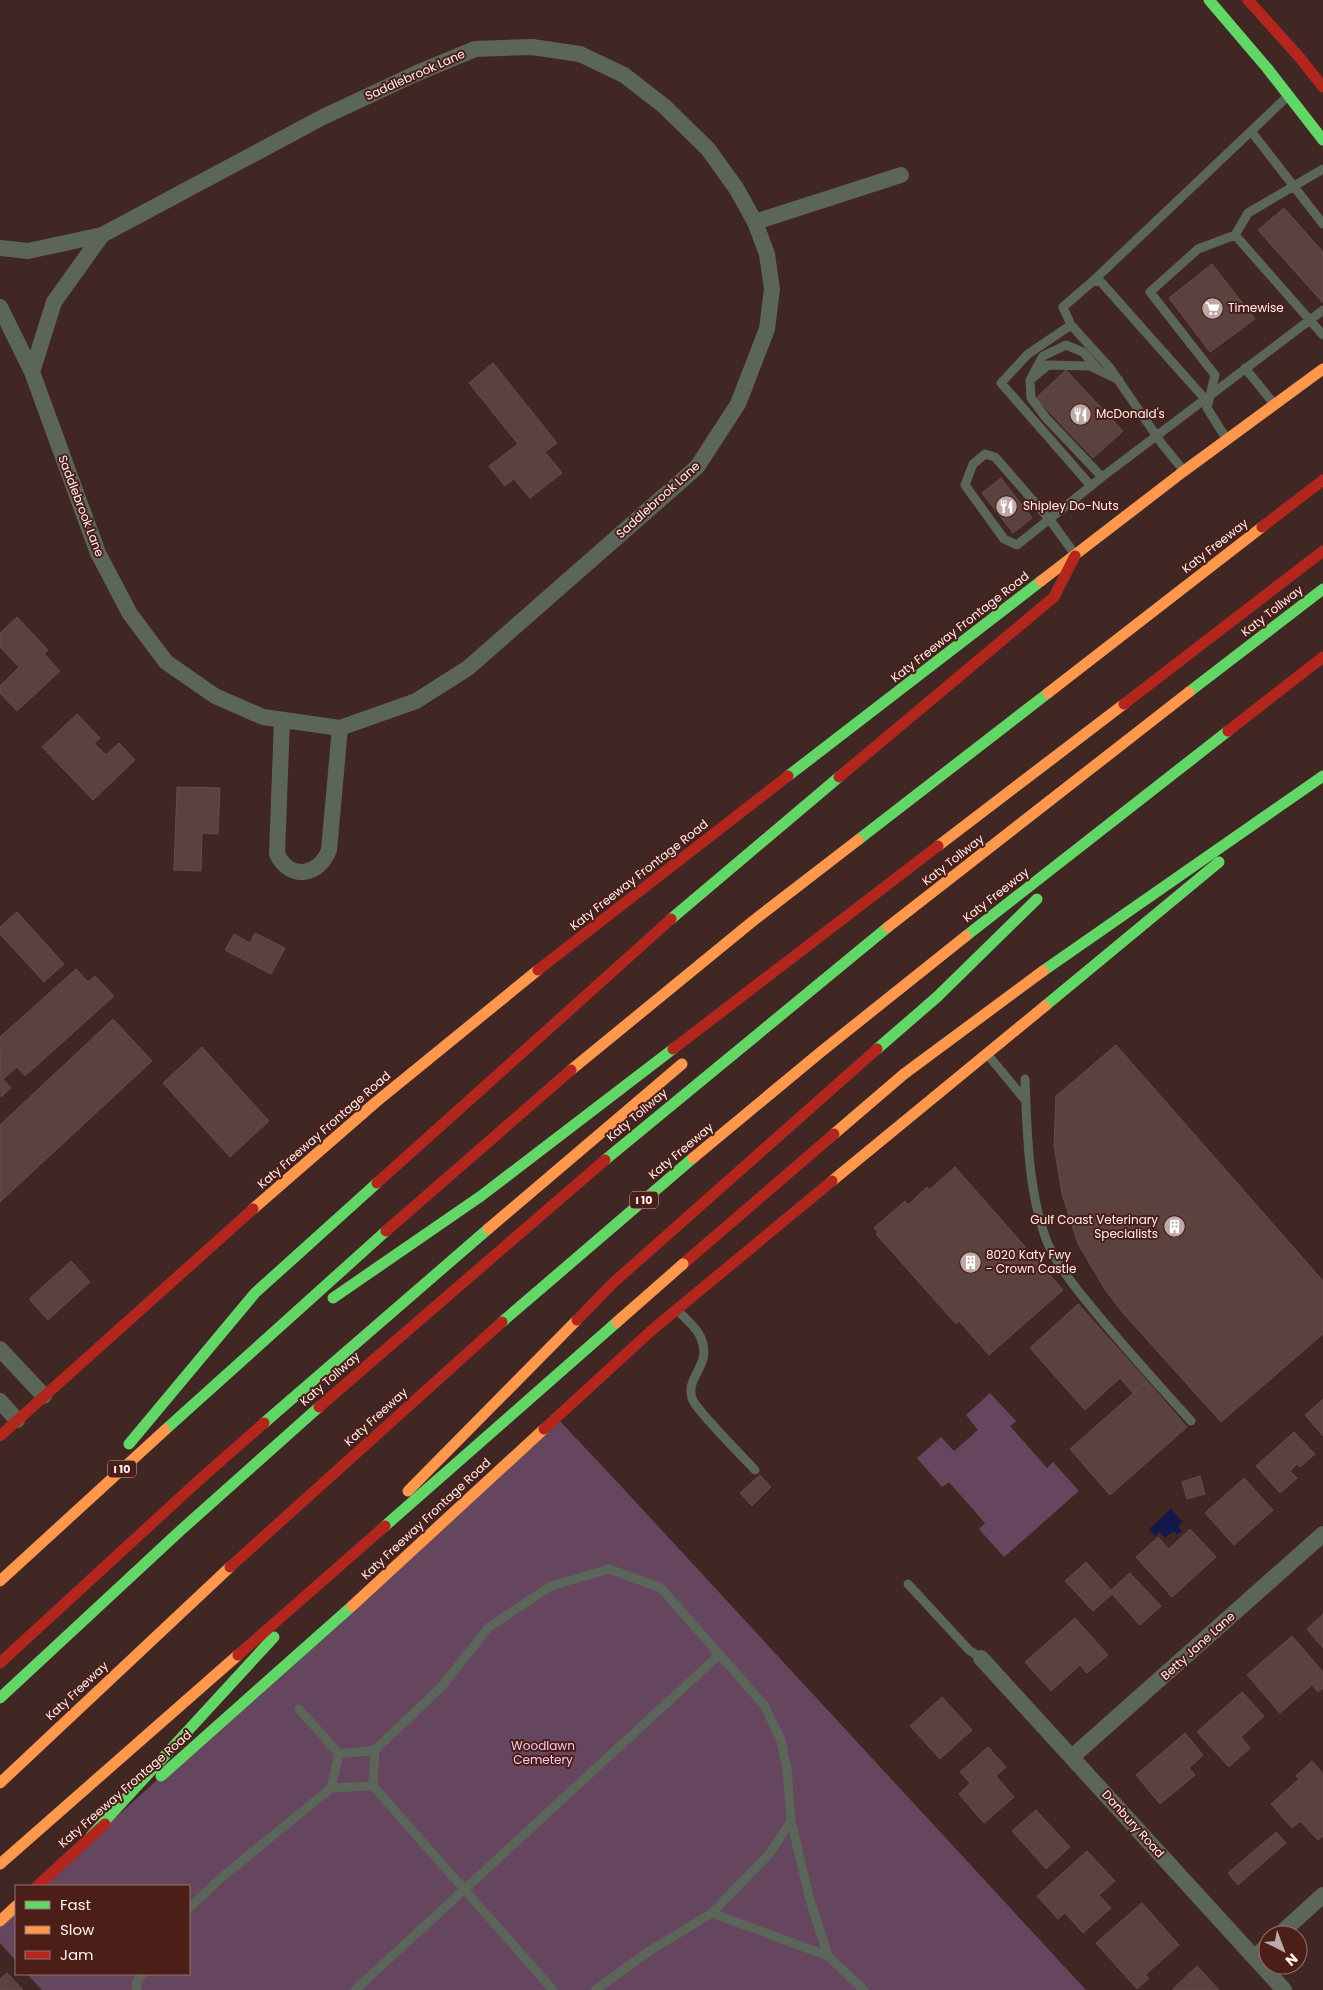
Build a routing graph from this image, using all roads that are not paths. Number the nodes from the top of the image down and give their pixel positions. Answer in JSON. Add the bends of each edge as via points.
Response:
{"nodes":[{"id":1,"x":1209,"y":0,"type":"edge"},
{"id":2,"x":1248,"y":0,"type":"edge"},
{"id":3,"x":1291,"y":47,"type":"junction"},
{"id":4,"x":1273,"y":63,"type":"junction"},
{"id":5,"x":1321,"y":82,"type":"edge"},
{"id":6,"x":1288,"y":96,"type":"junction"},
{"id":7,"x":1251,"y":131,"type":"junction"},
{"id":8,"x":1323,"y":140,"type":"edge"},
{"id":9,"x":1323,"y":168,"type":"edge"},
{"id":10,"x":901,"y":175,"type":"dead end"},
{"id":11,"x":1293,"y":187,"type":"junction"},
{"id":12,"x":755,"y":222,"type":"junction"},
{"id":13,"x":1323,"y":224,"type":"edge"},
{"id":14,"x":102,"y":235,"type":"junction"},
{"id":15,"x":1235,"y":235,"type":"junction"},
{"id":16,"x":0,"y":248,"type":"edge"},
{"id":17,"x":1093,"y":281,"type":"junction"},
{"id":18,"x":0,"y":308,"type":"edge"},
{"id":19,"x":1323,"y":310,"type":"edge"},
{"id":20,"x":1310,"y":321,"type":"junction"},
{"id":21,"x":1071,"y":326,"type":"junction"},
{"id":22,"x":1323,"y":335,"type":"edge"},
{"id":23,"x":1245,"y":368,"type":"junction"},
{"id":24,"x":1323,"y":369,"type":"edge"},
{"id":25,"x":1099,"y":370,"type":"junction"},
{"id":26,"x":32,"y":372,"type":"junction"},
{"id":27,"x":1030,"y":380,"type":"junction"},
{"id":28,"x":1119,"y":380,"type":"junction"},
{"id":29,"x":1207,"y":397,"type":"junction"},
{"id":30,"x":1274,"y":405,"type":"junction"},
{"id":31,"x":1158,"y":437,"type":"junction"},
{"id":32,"x":1227,"y":439,"type":"junction"},
{"id":33,"x":1184,"y":471,"type":"junction"},
{"id":34,"x":1102,"y":477,"type":"junction"},
{"id":35,"x":1323,"y":480,"type":"edge"},
{"id":36,"x":1091,"y":486,"type":"junction"},
{"id":37,"x":1050,"y":520,"type":"junction"},
{"id":38,"x":1323,"y":551,"type":"edge"},
{"id":39,"x":1075,"y":556,"type":"junction"},
{"id":40,"x":1323,"y":589,"type":"edge"},
{"id":41,"x":1323,"y":657,"type":"edge"},
{"id":42,"x":282,"y":720,"type":"junction"},
{"id":43,"x":340,"y":728,"type":"junction"},
{"id":44,"x":1323,"y":776,"type":"edge"},
{"id":45,"x":1127,"y":810,"type":"junction"},
{"id":46,"x":946,"y":839,"type":"junction"},
{"id":47,"x":1057,"y":880,"type":"dead end"},
{"id":48,"x":1043,"y":893,"type":"dead end"},
{"id":49,"x":765,"y":993,"type":"dead end"},
{"id":50,"x":986,"y":1054,"type":"junction"},
{"id":51,"x":689,"y":1058,"type":"dead end"},
{"id":52,"x":1025,"y":1078,"type":"dead end"},
{"id":53,"x":1026,"y":1101,"type":"junction"},
{"id":54,"x":677,"y":1310,"type":"junction"},
{"id":55,"x":0,"y":1349,"type":"edge"},
{"id":56,"x":246,"y":1358,"type":"junction"},
{"id":57,"x":44,"y":1396,"type":"junction"},
{"id":58,"x":0,"y":1401,"type":"edge"},
{"id":59,"x":17,"y":1420,"type":"junction"},
{"id":60,"x":1191,"y":1421,"type":"dead end"},
{"id":61,"x":0,"y":1436,"type":"edge"},
{"id":62,"x":756,"y":1470,"type":"dead end"},
{"id":63,"x":71,"y":1515,"type":"junction"},
{"id":64,"x":1323,"y":1534,"type":"edge"},
{"id":65,"x":0,"y":1581,"type":"edge"},
{"id":66,"x":908,"y":1584,"type":"dead end"},
{"id":67,"x":81,"y":1622,"type":"junction"},
{"id":68,"x":720,"y":1654,"type":"junction"},
{"id":69,"x":981,"y":1658,"type":"joint"},
{"id":70,"x":0,"y":1663,"type":"edge"},
{"id":71,"x":0,"y":1698,"type":"edge"},
{"id":72,"x":0,"y":1706,"type":"edge"},
{"id":73,"x":299,"y":1709,"type":"dead end"},
{"id":74,"x":375,"y":1750,"type":"junction"},
{"id":75,"x":339,"y":1754,"type":"junction"},
{"id":76,"x":1072,"y":1757,"type":"junction"},
{"id":77,"x":0,"y":1783,"type":"edge"},
{"id":78,"x":373,"y":1786,"type":"junction"},
{"id":79,"x":331,"y":1788,"type":"junction"},
{"id":80,"x":791,"y":1821,"type":"junction"},
{"id":81,"x":91,"y":1836,"type":"junction"},
{"id":82,"x":0,"y":1864,"type":"edge"},
{"id":83,"x":38,"y":1885,"type":"edge"},
{"id":84,"x":464,"y":1889,"type":"junction"},
{"id":85,"x":1323,"y":1895,"type":"edge"},
{"id":86,"x":15,"y":1907,"type":"edge"},
{"id":87,"x":190,"y":1907,"type":"edge"},
{"id":88,"x":712,"y":1913,"type":"junction"},
{"id":89,"x":0,"y":1921,"type":"edge"},
{"id":90,"x":1290,"y":1925,"type":"edge"},
{"id":91,"x":1258,"y":1954,"type":"edge"},
{"id":92,"x":828,"y":1956,"type":"junction"},
{"id":93,"x":1255,"y":1957,"type":"junction"},
{"id":94,"x":141,"y":1975,"type":"edge"},
{"id":95,"x":597,"y":1989,"type":"edge"},
{"id":96,"x":137,"y":1990,"type":"edge"},
{"id":97,"x":355,"y":1990,"type":"edge"},
{"id":98,"x":553,"y":1990,"type":"edge"},
{"id":99,"x":864,"y":1990,"type":"edge"},
{"id":100,"x":1284,"y":1990,"type":"edge"}],
"edges":[{"from":1,"to":4,"type":"main road"},
{"from":2,"to":3,"type":"main road"},
{"from":3,"to":4,"type":"main road"},
{"from":3,"to":5,"type":"main road"},
{"from":4,"to":6,"type":"main road"},
{"from":6,"to":7,"type":"lane"},
{"from":6,"to":8,"type":"main road"},
{"from":7,"to":11,"type":"lane"},
{"from":7,"to":17,"type":"lane"},
{"from":9,"to":11,"type":"lane"},
{"from":10,"to":12,"type":"street"},
{"from":11,"to":13,"type":"lane"},
{"from":11,"to":15,"type":"lane","via":[[1248,213]]},
{"from":12,"to":14,"type":"street","name":"Saddlebrook Lane","via":[[736,188],[708,150],[664,106],[624,75],[580,54],[532,47],[475,49],[415,74],[323,117]]},
{"from":12,"to":43,"type":"street","name":"Saddlebrook Lane","via":[[767,254],[772,289],[767,329],[738,404],[697,466],[468,668],[416,701]]},
{"from":14,"to":16,"type":"street","name":"Saddlebrook Lane","via":[[28,251]]},
{"from":14,"to":26,"type":"street","name":"Saddlebrook Lane","via":[[54,302]]},
{"from":15,"to":20,"type":"lane"},
{"from":15,"to":29,"type":"lane","via":[[1198,249],[1150,292],[1215,375]]},
{"from":17,"to":21,"type":"lane","via":[[1063,307]]},
{"from":17,"to":29,"type":"lane","via":[[1101,282]]},
{"from":18,"to":26,"type":"street","name":"Saddlebrook Lane"},
{"from":19,"to":20,"type":"lane"},
{"from":20,"to":22,"type":"lane"},
{"from":20,"to":23,"type":"lane"},
{"from":21,"to":28,"type":"lane"},
{"from":21,"to":36,"type":"lane","via":[[1028,354],[1001,383]]},
{"from":23,"to":29,"type":"lane"},
{"from":23,"to":30,"type":"lane"},
{"from":24,"to":30,"type":"main road","name":"Katy Freeway Frontage Road"},
{"from":25,"to":27,"type":"lane","via":[[1090,366],[1048,365]]},
{"from":25,"to":27,"type":"lane","via":[[1084,352],[1066,345],[1043,356]]},
{"from":25,"to":28,"type":"lane"},
{"from":26,"to":42,"type":"street","name":"Saddlebrook Lane","via":[[98,553],[130,614],[166,662],[215,696],[263,717]]},
{"from":27,"to":34,"type":"lane","via":[[1031,398]]},
{"from":28,"to":31,"type":"lane"},
{"from":29,"to":31,"type":"lane"},
{"from":29,"to":32,"type":"lane","via":[[1207,408]]},
{"from":30,"to":32,"type":"main road","name":"Katy Freeway Frontage Road"},
{"from":31,"to":33,"type":"lane"},
{"from":31,"to":34,"type":"lane"},
{"from":32,"to":33,"type":"main road","name":"Katy Freeway Frontage Road"},
{"from":33,"to":39,"type":"main road","name":"Katy Freeway Frontage Road"},
{"from":34,"to":36,"type":"lane"},
{"from":35,"to":56,"type":"main road","name":"Katy Freeway","number":"I 10","via":[[753,921],[629,1021],[441,1182]]},
{"from":36,"to":37,"type":"lane"},
{"from":37,"to":37,"type":"lane","via":[[995,457],[985,454],[973,464],[965,485],[1004,539],[1017,545]]},
{"from":37,"to":39,"type":"lane"},
{"from":38,"to":46,"type":"main road","name":"Katy Tollway"},
{"from":39,"to":57,"type":"main road","name":"Katy Freeway Frontage Road","via":[[540,968],[242,1218]]},
{"from":39,"to":63,"type":"main road","via":[[1054,597],[684,908],[255,1293]]},
{"from":40,"to":67,"type":"main road","name":"Katy Tollway","via":[[894,922],[723,1061],[466,1278],[259,1459]]},
{"from":41,"to":45,"type":"main road","name":"Katy Freeway","number":"I 10"},
{"from":42,"to":43,"type":"street","name":"Saddlebrook Lane"},
{"from":42,"to":43,"type":"street","via":[[277,854],[285,866],[299,872],[315,869],[329,850]]},
{"from":44,"to":50,"type":"main road","name":"Katy Freeway Frontage Road"},
{"from":44,"to":82,"type":"main road","bridge":true,"via":[[1027,983],[904,1074]]},
{"from":45,"to":47,"type":"main road"},
{"from":45,"to":77,"type":"main road","name":"Katy Freeway","number":"I 10","via":[[821,1052],[580,1254],[187,1606]]},
{"from":46,"to":49,"type":"main road"},
{"from":46,"to":56,"type":"main road","via":[[481,1196]]},
{"from":48,"to":81,"type":"main road","via":[[937,997],[613,1283],[399,1500]]},
{"from":50,"to":53,"type":"lane"},
{"from":50,"to":54,"type":"main road","name":"Katy Freeway Frontage Road"},
{"from":51,"to":70,"type":"main road","via":[[372,1328]]},
{"from":52,"to":53,"type":"lane"},
{"from":53,"to":60,"type":"lane","via":[[1028,1149],[1039,1214],[1048,1244],[1063,1272]]},
{"from":54,"to":62,"type":"lane","via":[[700,1335],[704,1351],[702,1366],[691,1384],[692,1401]]},
{"from":54,"to":81,"type":"main road","name":"Katy Freeway Frontage Road","via":[[308,1647]]},
{"from":55,"to":57,"type":"street"},
{"from":56,"to":63,"type":"main road","name":"Katy Freeway","number":"I 10"},
{"from":57,"to":59,"type":"main road","name":"Katy Freeway Frontage Road"},
{"from":58,"to":59,"type":"street"},
{"from":59,"to":61,"type":"main road","name":"Katy Freeway Frontage Road"},
{"from":63,"to":65,"type":"main road","name":"Katy Freeway","number":"I 10"},
{"from":64,"to":76,"type":"street","name":"Betty Jane Lane"},
{"from":66,"to":69,"type":"lane","via":[[969,1650]]},
{"from":67,"to":71,"type":"main road","name":"Katy Tollway"},
{"from":67,"to":72,"type":"main road"},
{"from":68,"to":74,"type":"lane","via":[[660,1588],[609,1569],[551,1586],[489,1627],[442,1686]]},
{"from":68,"to":80,"type":"lane","via":[[764,1706],[781,1740]]},
{"from":68,"to":84,"type":"lane"},
{"from":69,"to":76,"type":"street","name":"Danbury Road"},
{"from":73,"to":75,"type":"lane"},
{"from":74,"to":75,"type":"lane"},
{"from":74,"to":78,"type":"lane"},
{"from":75,"to":79,"type":"lane"},
{"from":76,"to":93,"type":"street","name":"Danbury Road"},
{"from":78,"to":79,"type":"lane"},
{"from":78,"to":84,"type":"lane"},
{"from":79,"to":87,"type":"lane"},
{"from":80,"to":88,"type":"lane","via":[[770,1853]]},
{"from":80,"to":92,"type":"lane","via":[[810,1900]]},
{"from":81,"to":83,"type":"main road","name":"Katy Freeway Frontage Road"},
{"from":84,"to":97,"type":"lane"},
{"from":84,"to":98,"type":"lane"},
{"from":85,"to":90,"type":"street"},
{"from":86,"to":89,"type":"main road"},
{"from":88,"to":92,"type":"lane"},
{"from":88,"to":95,"type":"lane","via":[[651,1950]]},
{"from":91,"to":93,"type":"street"},
{"from":92,"to":99,"type":"lane"},
{"from":93,"to":100,"type":"street","name":"Danbury Road"},
{"from":94,"to":96,"type":"lane","via":[[136,1982]]}]}
